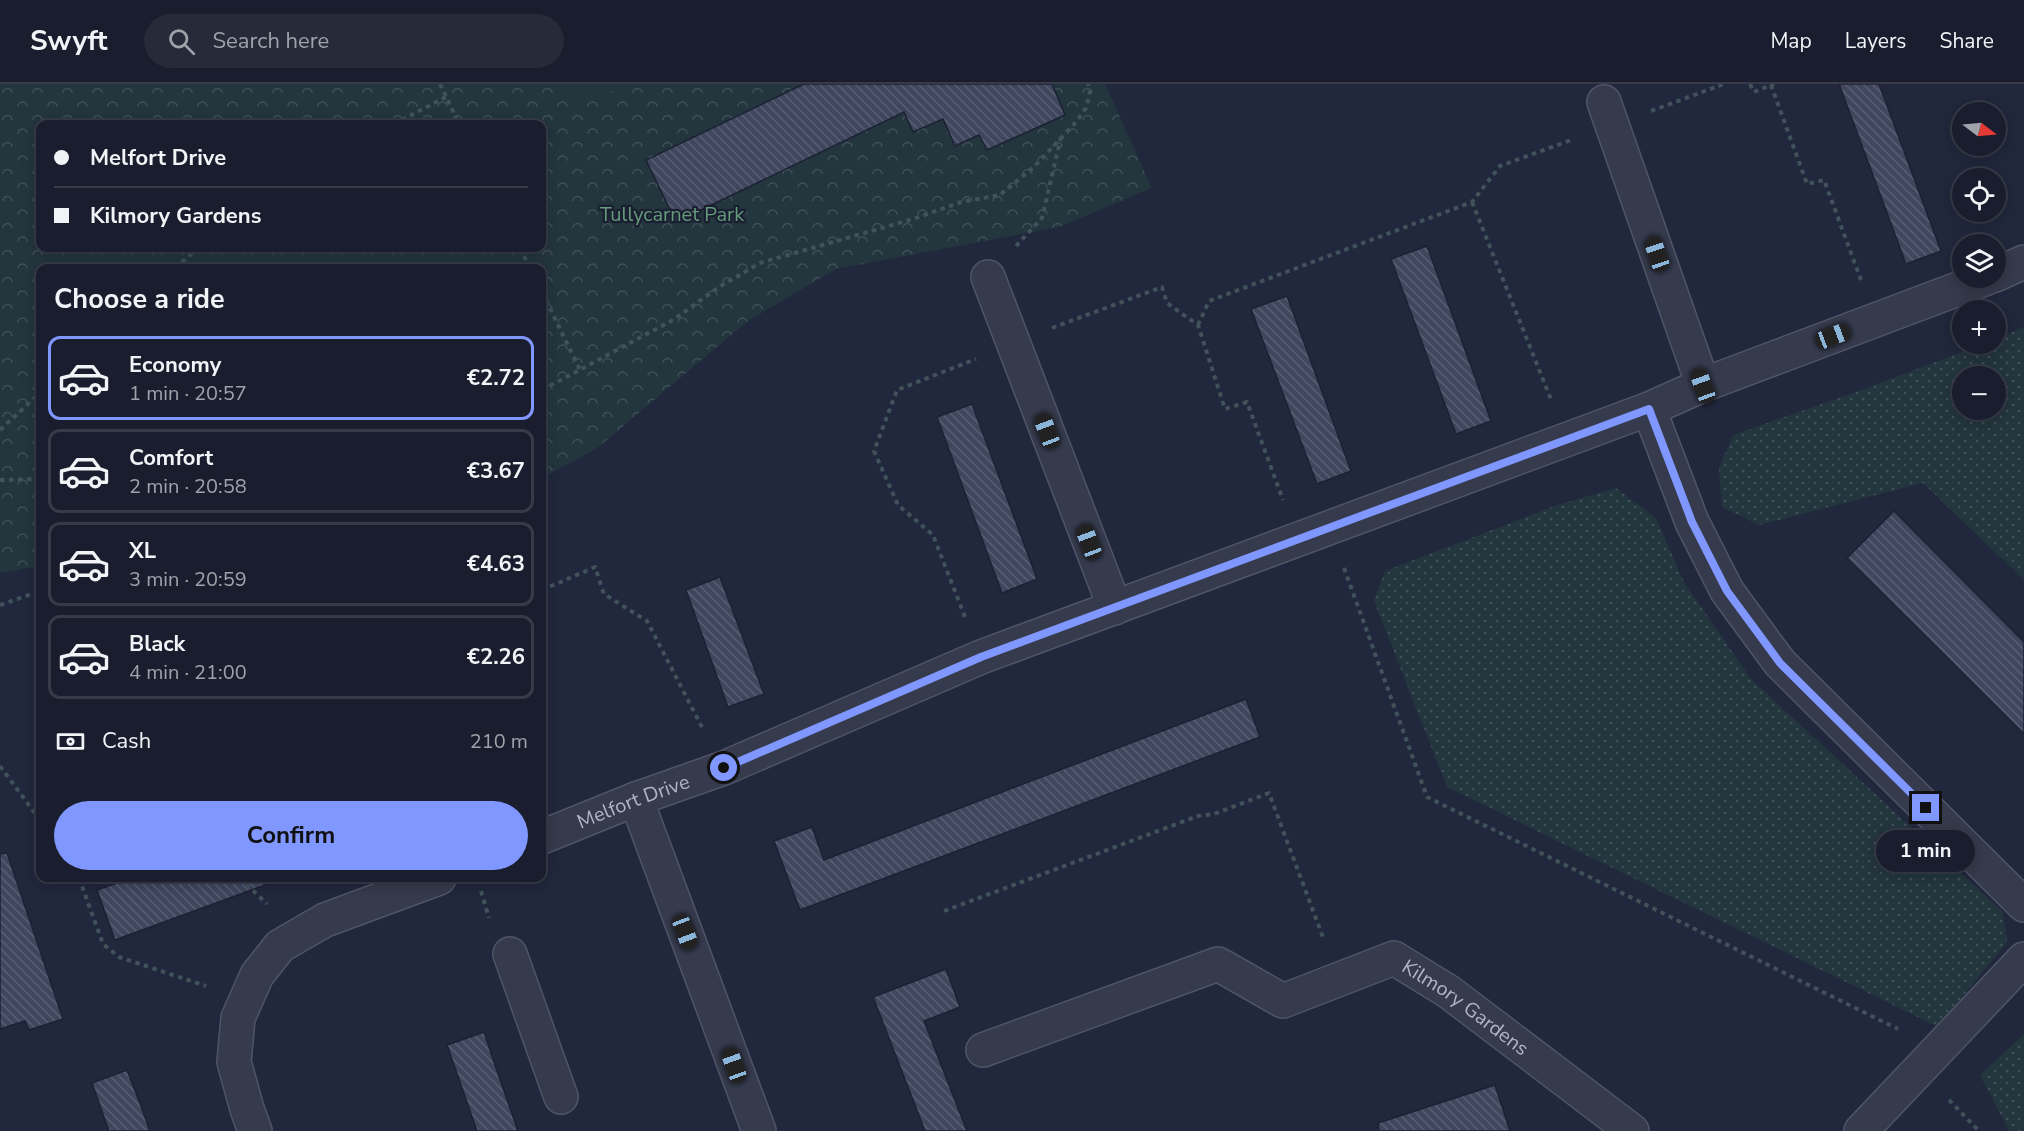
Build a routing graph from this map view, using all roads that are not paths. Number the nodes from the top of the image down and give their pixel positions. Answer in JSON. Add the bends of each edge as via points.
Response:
{"nodes":[{"id":1,"x":1609,"y":114,"type":"road end"},
{"id":2,"x":2024,"y":261,"type":"edge"},
{"id":3,"x":2006,"y":270,"type":"edge"},
{"id":4,"x":988,"y":277,"type":"road end"},
{"id":5,"x":1961,"y":288,"type":"edge"},
{"id":6,"x":1703,"y":386,"type":"junction"},
{"id":7,"x":1649,"y":409,"type":"junction"},
{"id":8,"x":1115,"y":608,"type":"junction"},
{"id":9,"x":636,"y":799,"type":"junction"},
{"id":10,"x":546,"y":826,"type":"edge"},
{"id":11,"x":428,"y":882,"type":"edge"},
{"id":12,"x":2024,"y":905,"type":"edge"},
{"id":13,"x":510,"y":954,"type":"dead end"},
{"id":14,"x":2024,"y":959,"type":"edge"},
{"id":15,"x":983,"y":1050,"type":"dead end"},
{"id":16,"x":561,"y":1097,"type":"dead end"},
{"id":17,"x":255,"y":1131,"type":"edge"},
{"id":18,"x":759,"y":1131,"type":"edge"},
{"id":19,"x":1632,"y":1131,"type":"edge"},
{"id":20,"x":1861,"y":1131,"type":"edge"}],
"edges":[{"from":1,"to":6,"type":"street"},
{"from":2,"to":3,"type":"street"},
{"from":4,"to":8,"type":"street"},
{"from":5,"to":6,"type":"street","name":"Melfort Drive"},
{"from":6,"to":7,"type":"street","name":"Melfort Drive"},
{"from":7,"to":8,"type":"street","name":"Melfort Drive"},
{"from":7,"to":12,"type":"street","via":[[1696,531],[1727,591],[1780,663]]},
{"from":8,"to":9,"type":"street","name":"Melfort Drive","via":[[981,657],[724,768]]},
{"from":9,"to":10,"type":"street","name":"Melfort Drive"},
{"from":9,"to":18,"type":"street"},
{"from":11,"to":17,"type":"street","via":[[325,920],[280,946],[257,975],[238,1018],[234,1062]]},
{"from":13,"to":16,"type":"street"},
{"from":14,"to":20,"type":"street"},
{"from":15,"to":19,"type":"street","name":"Kilmory Gardens","via":[[1218,964],[1283,1001],[1394,958],[1449,992]]}]}
